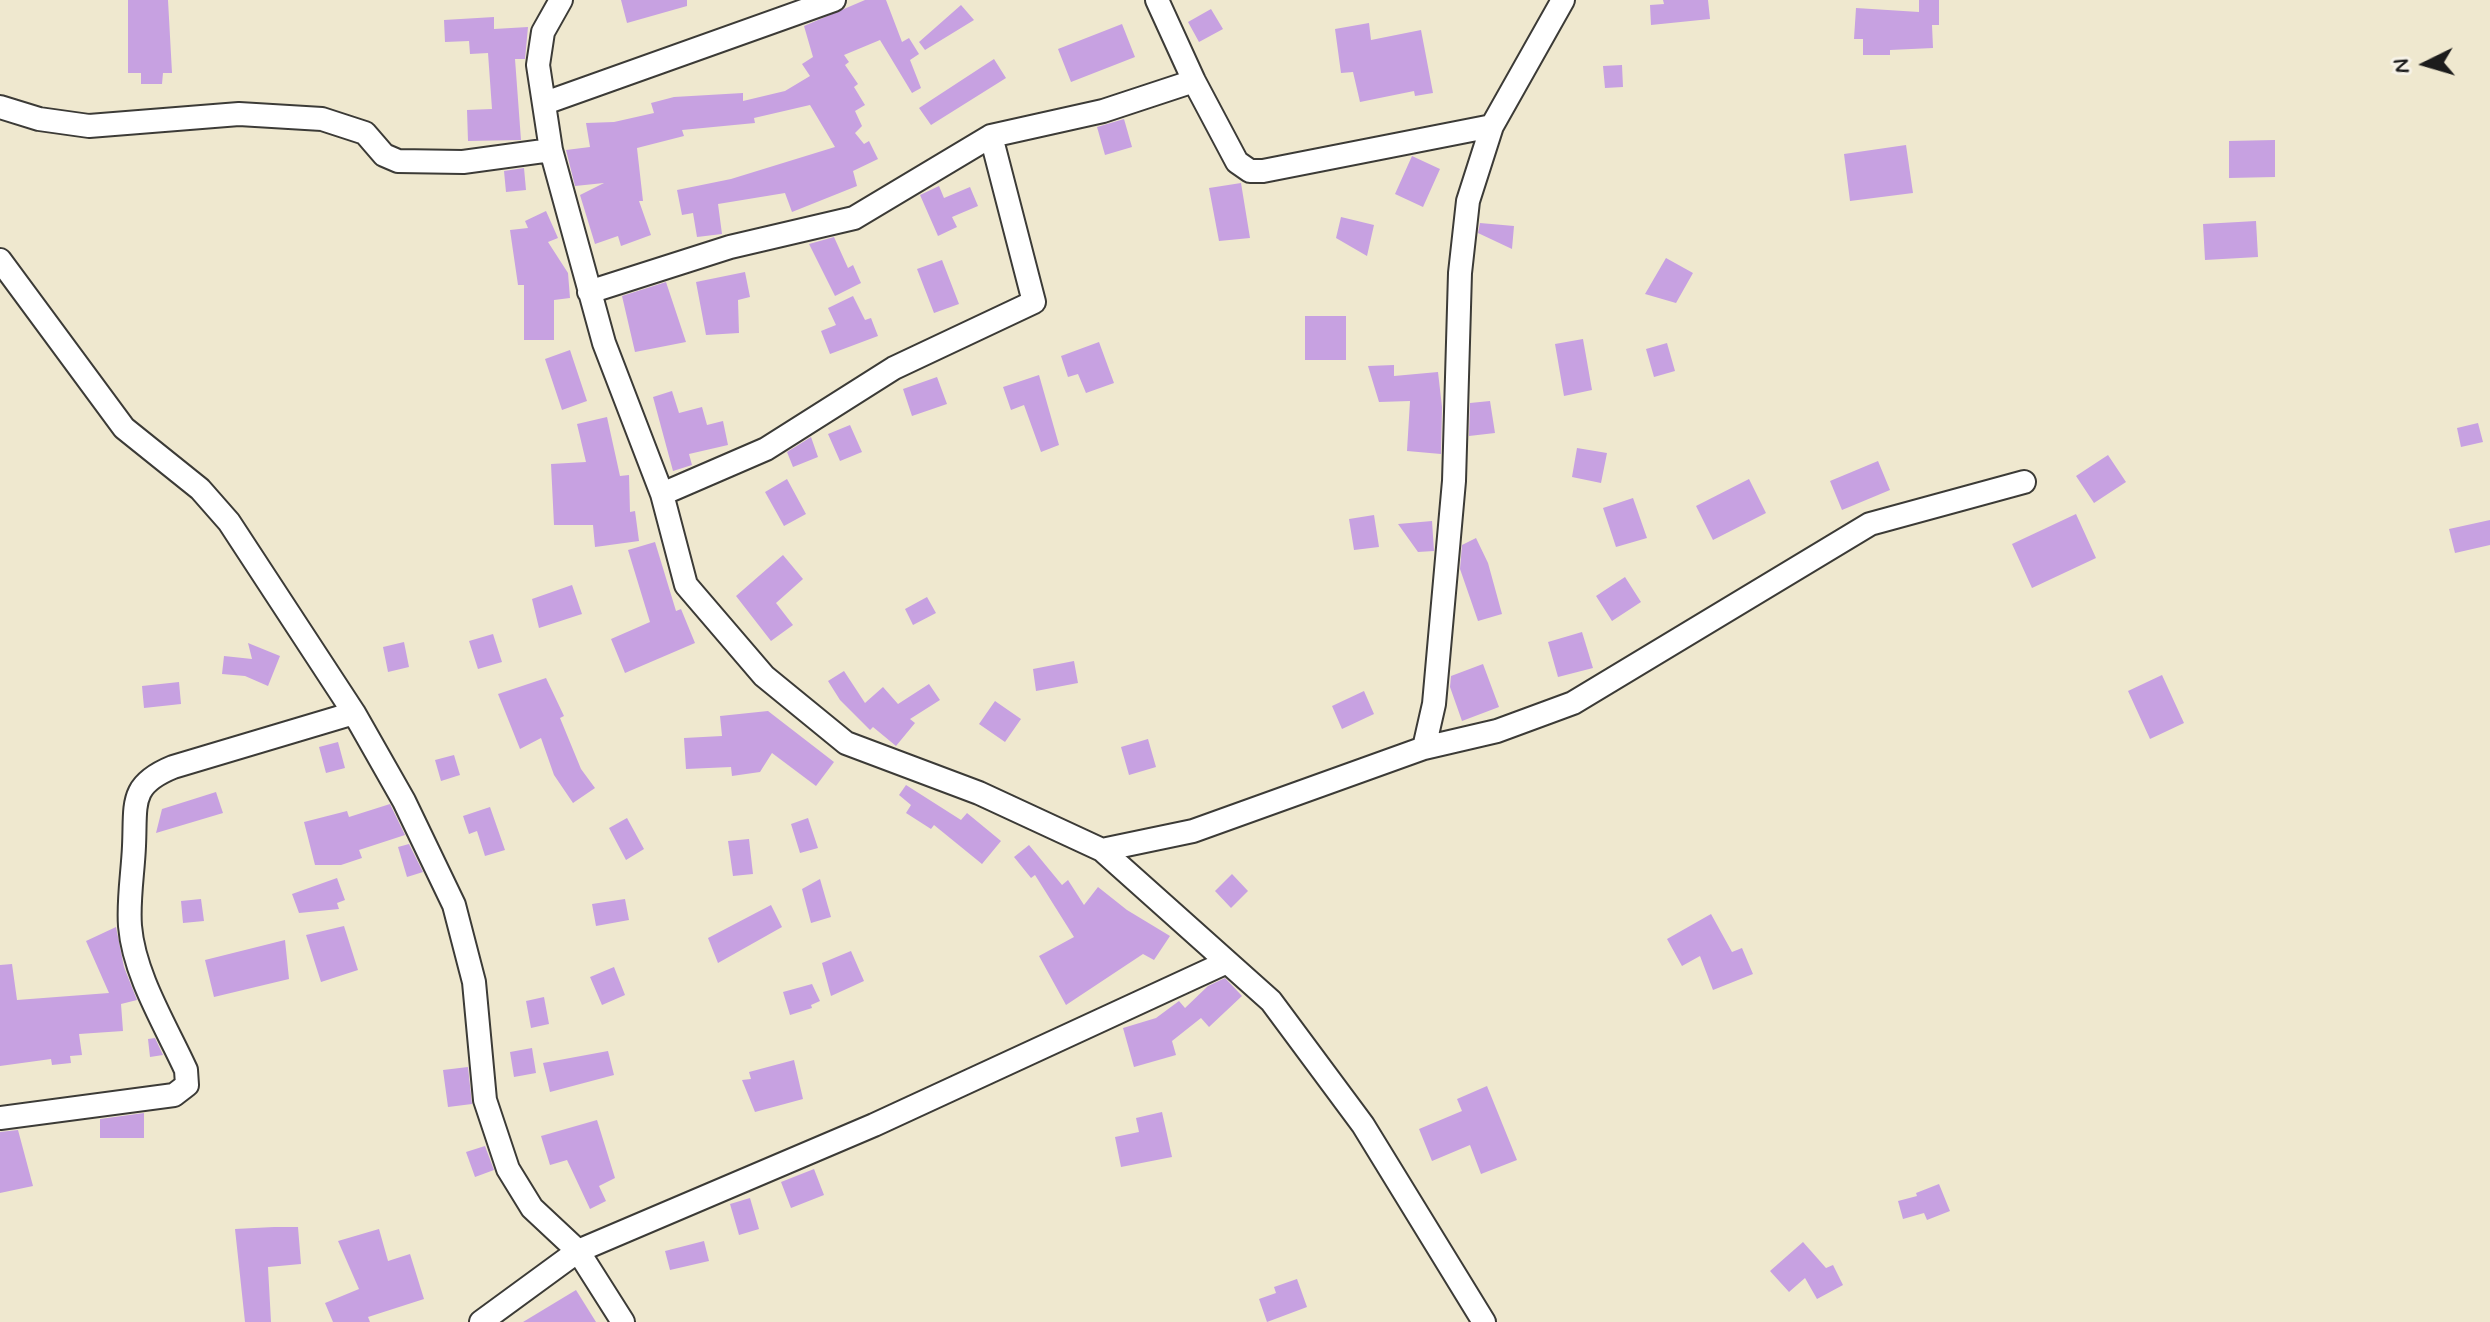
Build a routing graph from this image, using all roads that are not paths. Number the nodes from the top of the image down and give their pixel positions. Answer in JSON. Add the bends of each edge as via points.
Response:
{"nodes":[{"id":1,"x":561,"y":0,"type":"edge"},
{"id":2,"x":834,"y":0,"type":"edge"},
{"id":3,"x":1157,"y":0,"type":"edge"},
{"id":4,"x":1563,"y":0,"type":"edge"},
{"id":5,"x":1194,"y":81,"type":"junction"},
{"id":6,"x":545,"y":103,"type":"junction"},
{"id":7,"x":0,"y":107,"type":"edge"},
{"id":8,"x":1492,"y":126,"type":"junction"},
{"id":9,"x":991,"y":136,"type":"junction"},
{"id":10,"x":551,"y":150,"type":"junction"},
{"id":11,"x":0,"y":260,"type":"edge"},
{"id":12,"x":589,"y":292,"type":"junction"},
{"id":13,"x":2024,"y":482,"type":"dead end"},
{"id":14,"x":662,"y":494,"type":"junction"},
{"id":15,"x":354,"y":713,"type":"junction"},
{"id":16,"x":1424,"y":748,"type":"junction"},
{"id":17,"x":1102,"y":850,"type":"junction"},
{"id":18,"x":1227,"y":962,"type":"junction"},
{"id":19,"x":0,"y":1118,"type":"edge"},
{"id":20,"x":578,"y":1251,"type":"junction"},
{"id":21,"x":481,"y":1322,"type":"edge"},
{"id":22,"x":623,"y":1322,"type":"edge"},
{"id":23,"x":1484,"y":1322,"type":"edge"}],
"edges":[{"from":1,"to":6,"type":"street","via":[[543,32],[538,65]]},
{"from":2,"to":6,"type":"street"},
{"from":3,"to":5,"type":"street"},
{"from":4,"to":8,"type":"street"},
{"from":5,"to":8,"type":"street","via":[[1237,162],[1250,171]]},
{"from":5,"to":9,"type":"street","via":[[1103,111]]},
{"from":6,"to":10,"type":"street"},
{"from":7,"to":10,"type":"street","via":[[89,126],[239,114],[322,119],[365,133],[384,155],[398,161],[463,162]]},
{"from":8,"to":16,"type":"street","via":[[1468,201],[1463,244],[1454,481],[1434,704]]},
{"from":9,"to":12,"type":"street","via":[[854,218],[730,247]]},
{"from":9,"to":14,"type":"street","via":[[1034,302],[894,368],[766,449]]},
{"from":10,"to":12,"type":"street"},
{"from":11,"to":15,"type":"street","via":[[124,428],[200,489],[229,522]]},
{"from":12,"to":14,"type":"street"},
{"from":13,"to":16,"type":"street","via":[[1870,524],[1573,703],[1497,731]]},
{"from":14,"to":17,"type":"street","via":[[686,585],[764,676],[846,743],[979,793]]},
{"from":15,"to":19,"type":"street","via":[[173,767],[149,777],[141,787],[130,928],[144,976],[186,1070],[187,1085],[174,1095]]},
{"from":15,"to":20,"type":"street","via":[[454,905],[474,982],[485,1100],[508,1169],[532,1208]]},
{"from":16,"to":17,"type":"street","via":[[1193,831]]},
{"from":17,"to":18,"type":"street"},
{"from":18,"to":20,"type":"street","via":[[874,1125]]},
{"from":18,"to":23,"type":"street","via":[[1271,1001],[1363,1125]]},
{"from":20,"to":21,"type":"street"},
{"from":20,"to":22,"type":"street"}]}
